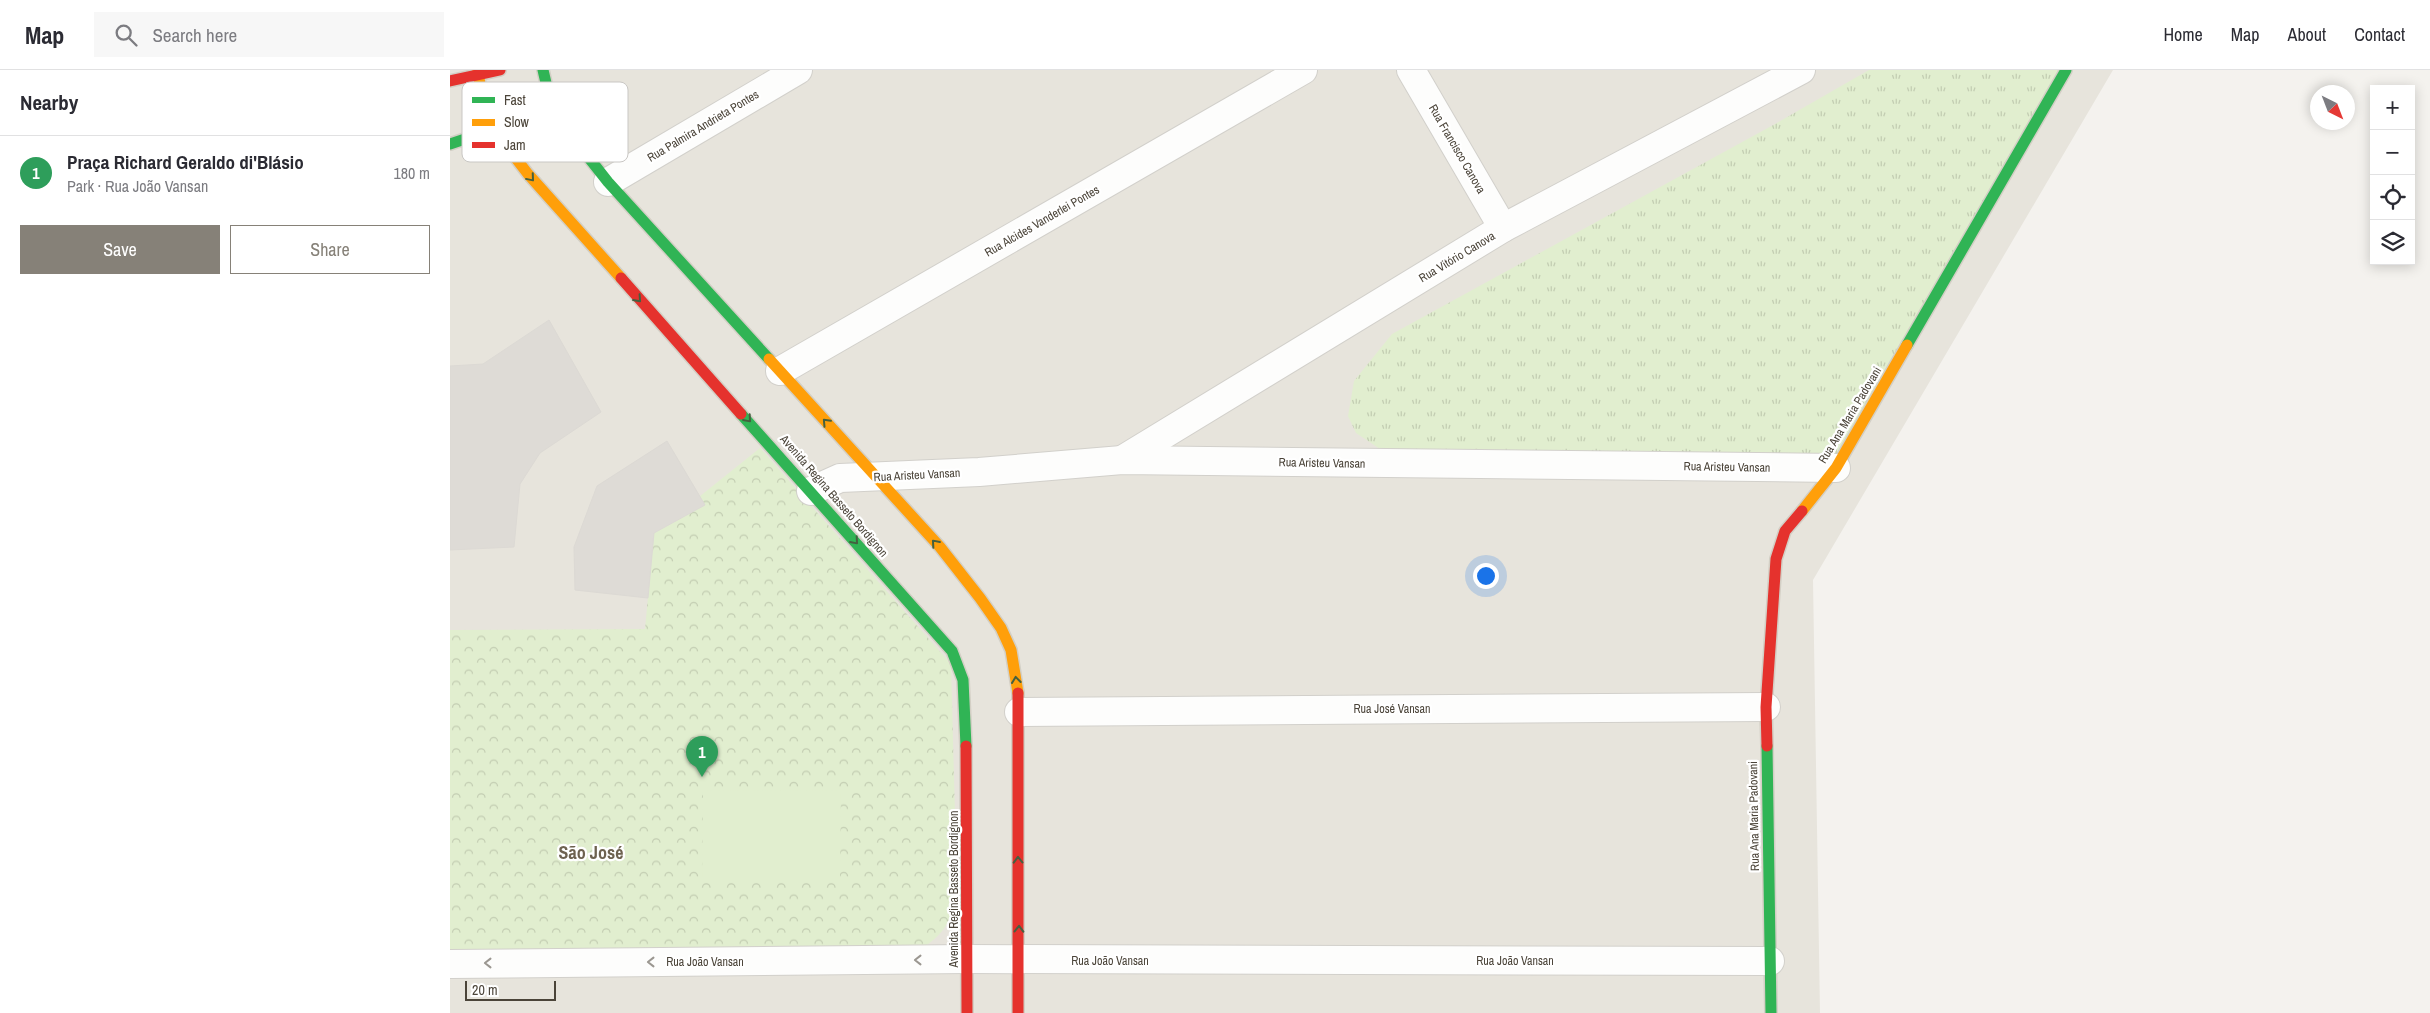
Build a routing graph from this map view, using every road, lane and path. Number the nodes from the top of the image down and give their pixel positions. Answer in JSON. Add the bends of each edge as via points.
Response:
{"nodes":[{"id":1,"x":500,"y":70,"type":"edge"},
{"id":2,"x":798,"y":70,"type":"edge"},
{"id":3,"x":1303,"y":70,"type":"edge"},
{"id":4,"x":1411,"y":70,"type":"edge"},
{"id":5,"x":1801,"y":70,"type":"edge"},
{"id":6,"x":2066,"y":70,"type":"edge"},
{"id":7,"x":478,"y":72,"type":"edge"},
{"id":8,"x":530,"y":72,"type":"dead end"},
{"id":9,"x":544,"y":73,"type":"edge"},
{"id":10,"x":450,"y":81,"type":"edge"},
{"id":11,"x":462,"y":140,"type":"edge"},
{"id":12,"x":450,"y":144,"type":"edge"},
{"id":13,"x":520,"y":162,"type":"edge"},
{"id":14,"x":592,"y":162,"type":"edge"},
{"id":15,"x":608,"y":182,"type":"junction"},
{"id":16,"x":1503,"y":228,"type":"junction"},
{"id":17,"x":780,"y":372,"type":"junction"},
{"id":18,"x":1122,"y":460,"type":"junction"},
{"id":19,"x":1836,"y":468,"type":"junction"},
{"id":20,"x":877,"y":477,"type":"junction"},
{"id":21,"x":811,"y":491,"type":"junction"},
{"id":22,"x":1766,"y":707,"type":"junction"},
{"id":23,"x":1018,"y":712,"type":"junction"},
{"id":24,"x":967,"y":959,"type":"junction"},
{"id":25,"x":1018,"y":960,"type":"junction"},
{"id":26,"x":1770,"y":961,"type":"junction"},
{"id":27,"x":450,"y":964,"type":"edge"},
{"id":28,"x":967,"y":1013,"type":"edge"},
{"id":29,"x":1018,"y":1013,"type":"edge"},
{"id":30,"x":1771,"y":1013,"type":"edge"}],
"edges":[{"from":1,"to":7,"type":"street"},
{"from":2,"to":15,"type":"street","name":"Rua Palmira Andrieta Pontes"},
{"from":3,"to":17,"type":"street","name":"Rua Alcides Vanderlei Pontes"},
{"from":4,"to":16,"type":"street","name":"Rua Francisco Canova"},
{"from":5,"to":16,"type":"street","name":"Rua Vitório Canova"},
{"from":6,"to":19,"type":"street","name":"Rua Ana Maria Padovani"},
{"from":7,"to":10,"type":"street"},
{"from":8,"to":9,"type":"street"},
{"from":11,"to":12,"type":"street"},
{"from":13,"to":21,"type":"street","name":"Avenida Regina Basseto Bordignon","one_way":true,"via":[[570,225]]},
{"from":14,"to":15,"type":"street"},
{"from":15,"to":17,"type":"street"},
{"from":16,"to":18,"type":"street","name":"Rua Vitório Canova"},
{"from":20,"to":17,"type":"street","one_way":true},
{"from":18,"to":19,"type":"street","name":"Rua Aristeu Vansan"},
{"from":18,"to":20,"type":"street","name":"Rua Aristeu Vansan"},
{"from":19,"to":22,"type":"street","name":"Rua Ana Maria Padovani","via":[[1785,531],[1776,559]]},
{"from":20,"to":21,"type":"street","name":"Rua Aristeu Vansan","via":[[840,478]]},
{"from":23,"to":20,"type":"street","one_way":true,"via":[[1017,679],[1001,628],[940,547]]},
{"from":21,"to":24,"type":"street","name":"Avenida Regina Basseto Bordignon","one_way":true,"via":[[952,651],[963,680],[968,799]]},
{"from":22,"to":23,"type":"street","name":"Rua José Vansan"},
{"from":22,"to":26,"type":"street","name":"Rua Ana Maria Padovani"},
{"from":25,"to":23,"type":"street","one_way":true},
{"from":24,"to":25,"type":"street","name":"Rua João Vansan"},
{"from":24,"to":27,"type":"street","name":"Rua João Vansan","one_way":true},
{"from":24,"to":28,"type":"street","name":"Avenida Regina Basseto Bordignon"},
{"from":25,"to":26,"type":"street","name":"Rua João Vansan"},
{"from":25,"to":29,"type":"street"},
{"from":26,"to":30,"type":"street","name":"Rua Ana Maria Padovani"}]}
